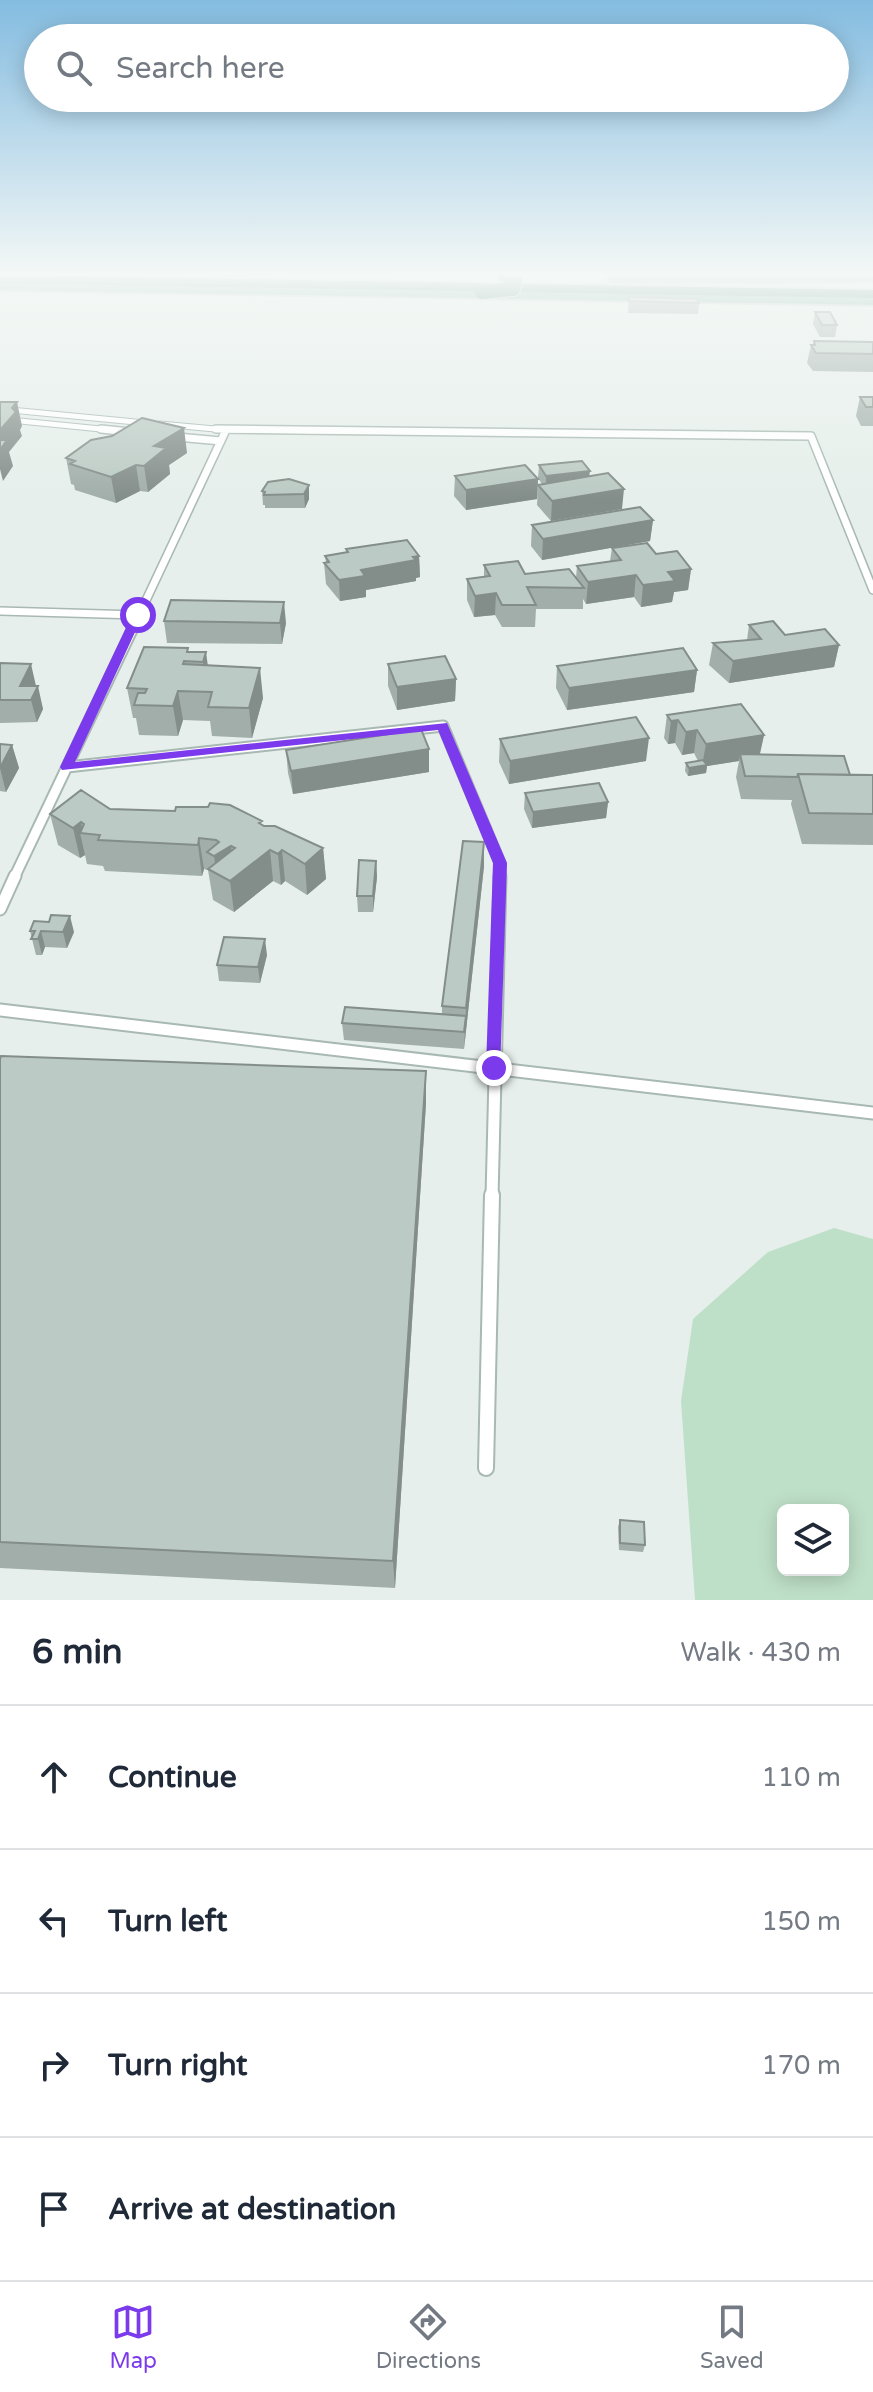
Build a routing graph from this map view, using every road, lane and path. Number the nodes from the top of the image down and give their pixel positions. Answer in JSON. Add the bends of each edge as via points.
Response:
{"nodes":[{"id":1,"x":0,"y":409,"type":"edge"},
{"id":2,"x":0,"y":419,"type":"edge"},
{"id":3,"x":226,"y":430,"type":"junction"},
{"id":4,"x":142,"y":433,"type":"edge"},
{"id":5,"x":174,"y":436,"type":"edge"},
{"id":6,"x":221,"y":441,"type":"junction"},
{"id":7,"x":873,"y":590,"type":"edge"},
{"id":8,"x":0,"y":611,"type":"edge"},
{"id":9,"x":138,"y":615,"type":"junction"},
{"id":10,"x":67,"y":767,"type":"junction"},
{"id":11,"x":0,"y":909,"type":"edge"},
{"id":12,"x":0,"y":1010,"type":"edge"},
{"id":13,"x":494,"y":1068,"type":"junction"},
{"id":14,"x":873,"y":1113,"type":"edge"},
{"id":15,"x":486,"y":1468,"type":"dead end"}],
"edges":[{"from":1,"to":3,"type":"lane"},
{"from":2,"to":4,"type":"lane"},
{"from":3,"to":6,"type":"lane"},
{"from":3,"to":7,"type":"lane","via":[[811,436]]},
{"from":5,"to":6,"type":"lane"},
{"from":6,"to":9,"type":"lane"},
{"from":8,"to":9,"type":"lane"},
{"from":9,"to":10,"type":"lane"},
{"from":10,"to":11,"type":"lane"},
{"from":10,"to":13,"type":"lane","via":[[443,726],[500,863]]},
{"from":12,"to":13,"type":"lane"},
{"from":13,"to":14,"type":"lane"},
{"from":13,"to":15,"type":"lane"}]}
